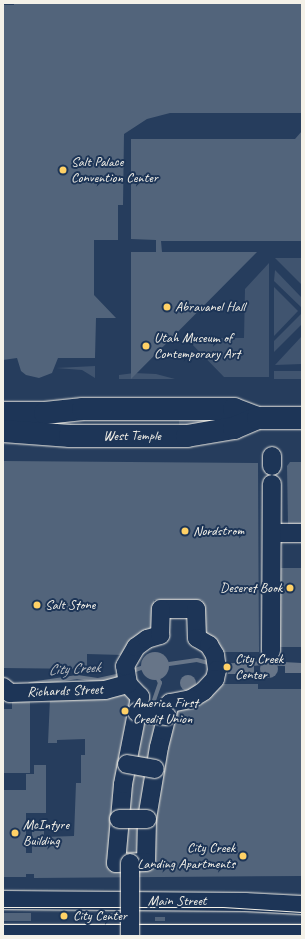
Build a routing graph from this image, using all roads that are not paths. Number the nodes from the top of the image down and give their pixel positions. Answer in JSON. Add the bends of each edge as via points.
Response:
{"nodes":[{"id":1,"x":3,"y":413,"type":"edge"},
{"id":2,"x":258,"y":418,"type":"junction"},
{"id":3,"x":302,"y":418,"type":"edge"},
{"id":4,"x":3,"y":431,"type":"edge"},
{"id":5,"x":272,"y":484,"type":"dead end"},
{"id":6,"x":272,"y":533,"type":"junction"},
{"id":7,"x":302,"y":533,"type":"edge"},
{"id":8,"x":271,"y":651,"type":"dead end"},
{"id":9,"x":128,"y":684,"type":"junction"},
{"id":10,"x":3,"y":687,"type":"edge"},
{"id":11,"x":140,"y":708,"type":"junction"},
{"id":12,"x":165,"y":713,"type":"junction"},
{"id":13,"x":127,"y":764,"type":"junction"},
{"id":14,"x":155,"y":770,"type":"junction"},
{"id":15,"x":119,"y":819,"type":"junction"},
{"id":16,"x":147,"y":819,"type":"junction"},
{"id":17,"x":131,"y":863,"type":"junction"},
{"id":18,"x":3,"y":900,"type":"edge"},
{"id":19,"x":302,"y":905,"type":"edge"},
{"id":20,"x":3,"y":934,"type":"edge"},
{"id":21,"x":302,"y":934,"type":"edge"},
{"id":22,"x":130,"y":936,"type":"edge"}],
"edges":[{"from":1,"to":2,"type":"main road","name":"West Temple","via":[[44,413],[83,409],[234,409]]},
{"from":2,"to":3,"type":"main road","name":"West Temple"},
{"from":2,"to":4,"type":"main road","name":"West Temple","via":[[234,428],[187,436],[70,436]]},
{"from":5,"to":6,"type":"street"},
{"from":6,"to":7,"type":"street"},
{"from":6,"to":8,"type":"street"},
{"from":9,"to":10,"type":"street","name":"Richards Street","via":[[105,690],[10,693]]},
{"from":9,"to":11,"type":"street","via":[[140,698]]},
{"from":9,"to":12,"type":"street","via":[[125,666],[130,656],[147,639],[160,635],[161,609],[196,609],[197,638],[209,645],[215,655],[215,679],[204,691],[191,699],[170,703]]},
{"from":11,"to":12,"type":"street","bridge":true},
{"from":11,"to":13,"type":"street"},
{"from":11,"to":17,"type":"street","via":[[123,815]]},
{"from":12,"to":14,"type":"street"},
{"from":12,"to":17,"type":"street","via":[[144,816]]},
{"from":13,"to":14,"type":"street","bridge":true},
{"from":13,"to":15,"type":"street"},
{"from":14,"to":16,"type":"street"},
{"from":15,"to":16,"type":"street","bridge":true},
{"from":15,"to":17,"type":"street","via":[[116,862]]},
{"from":16,"to":17,"type":"street","via":[[146,862]]},
{"from":17,"to":22,"type":"street","bridge":true},
{"from":18,"to":19,"type":"street","name":"Main Street","via":[[245,902]]},
{"from":20,"to":21,"type":"street"}]}
